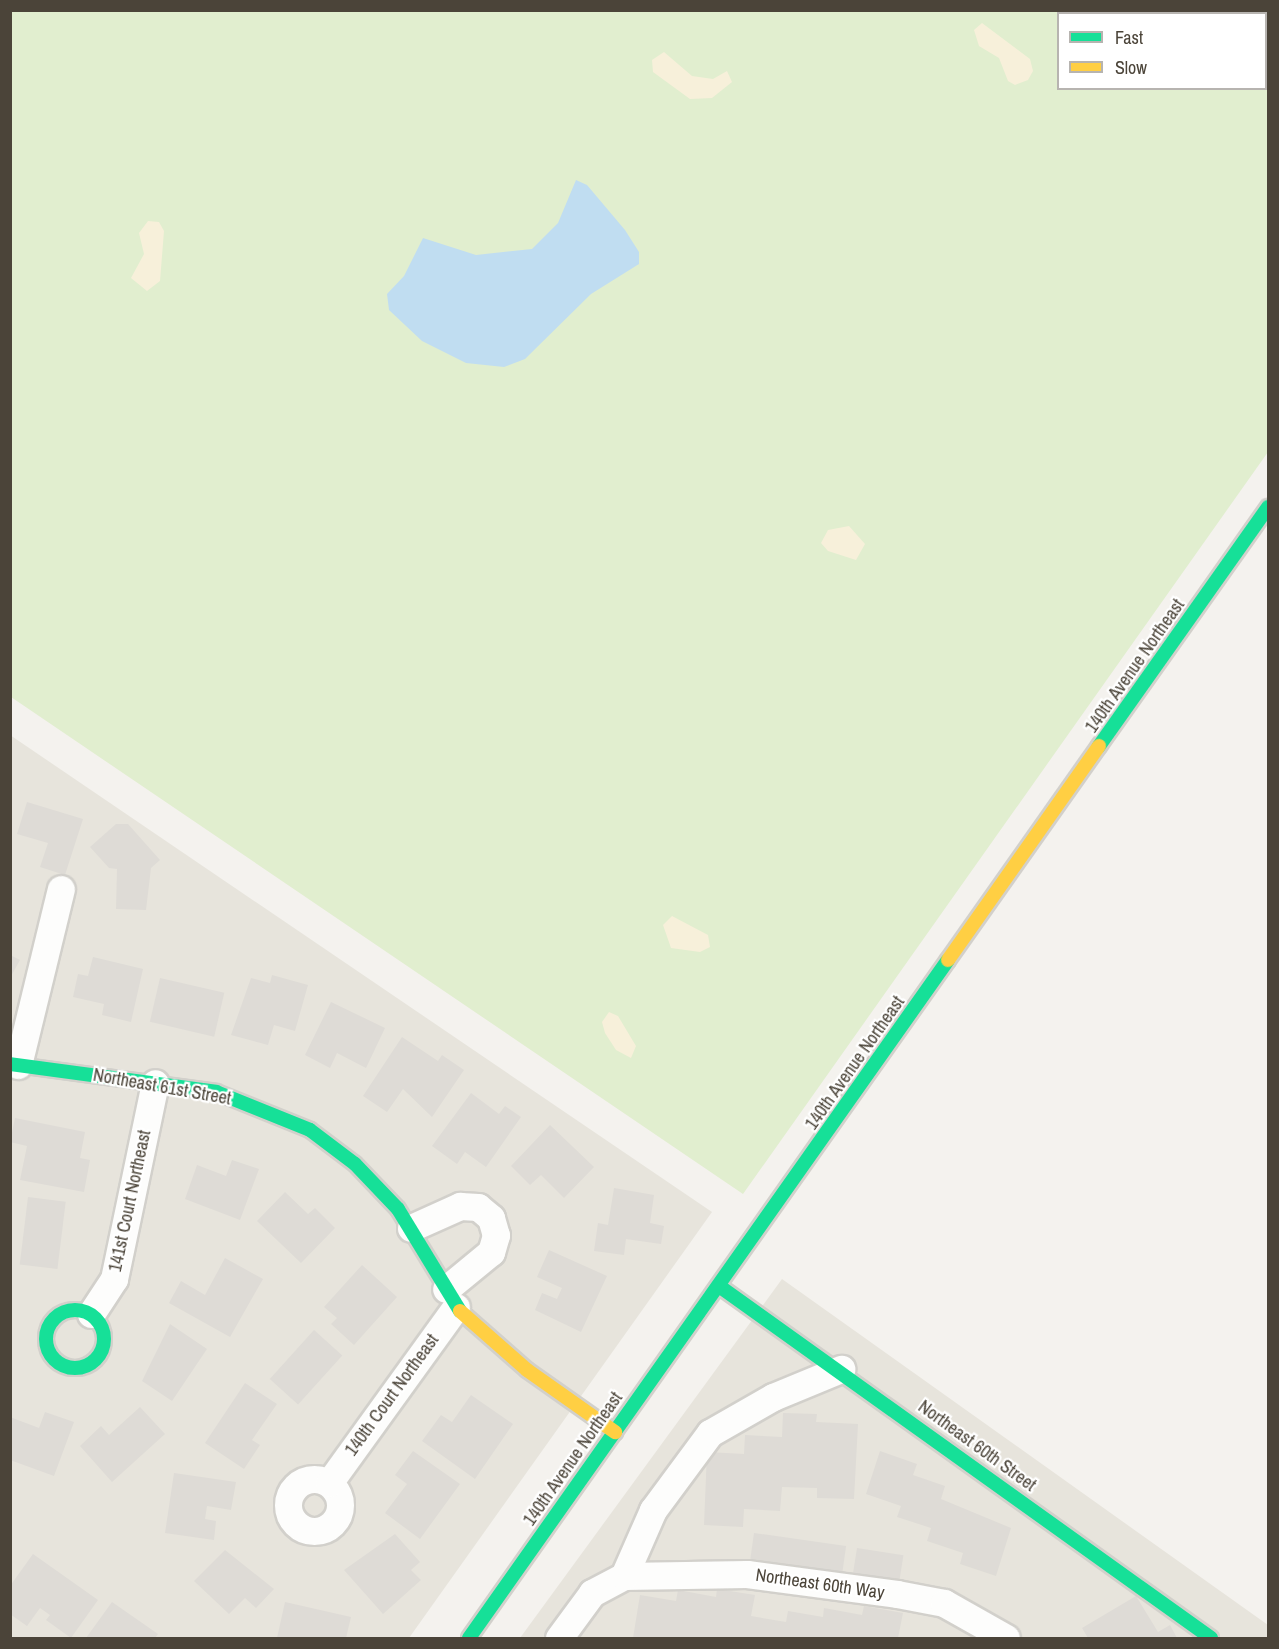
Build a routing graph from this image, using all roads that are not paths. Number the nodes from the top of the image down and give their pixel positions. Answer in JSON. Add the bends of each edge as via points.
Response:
{"nodes":[{"id":1,"x":1269,"y":507,"type":"edge"},
{"id":2,"x":61,"y":889,"type":"dead end"},
{"id":3,"x":14,"y":1064,"type":"edge"},
{"id":4,"x":155,"y":1083,"type":"junction"},
{"id":5,"x":411,"y":1228,"type":"junction"},
{"id":6,"x":719,"y":1286,"type":"junction"},
{"id":7,"x":451,"y":1298,"type":"junction"},
{"id":8,"x":90,"y":1314,"type":"junction"},
{"id":9,"x":841,"y":1370,"type":"junction"},
{"id":10,"x":615,"y":1432,"type":"junction"},
{"id":11,"x":329,"y":1483,"type":"dead end"},
{"id":12,"x":624,"y":1576,"type":"junction"},
{"id":13,"x":469,"y":1638,"type":"edge"},
{"id":14,"x":559,"y":1638,"type":"edge"},
{"id":15,"x":1006,"y":1638,"type":"edge"},
{"id":16,"x":1212,"y":1638,"type":"edge"}],
"edges":[{"from":1,"to":6,"type":"street","name":"140th Avenue Northeast"},
{"from":2,"to":3,"type":"street"},
{"from":3,"to":4,"type":"street","name":"Northeast 61st Street"},
{"from":4,"to":5,"type":"street","name":"Northeast 61st Street","via":[[216,1092],[310,1130],[355,1164]]},
{"from":4,"to":8,"type":"street","name":"141st Court Northeast","via":[[114,1279]]},
{"from":5,"to":7,"type":"street","name":"Northeast 61st Street"},
{"from":5,"to":7,"type":"street","via":[[460,1206],[478,1207],[491,1218],[496,1235],[491,1252]]},
{"from":6,"to":9,"type":"street","name":"Northeast 60th Street"},
{"from":6,"to":10,"type":"street","name":"140th Avenue Northeast"},
{"from":7,"to":10,"type":"street","name":"Northeast 61st Street","via":[[527,1370]]},
{"from":7,"to":11,"type":"street","name":"140th Court Northeast"},
{"from":8,"to":8,"type":"street","via":[[62,1312],[48,1327],[47,1347],[59,1363],[78,1368],[96,1359],[103,1330]]},
{"from":9,"to":12,"type":"street","via":[[773,1396],[710,1433],[653,1510]]},
{"from":9,"to":16,"type":"street","name":"Northeast 60th Street"},
{"from":10,"to":13,"type":"street","name":"140th Avenue Northeast"},
{"from":12,"to":14,"type":"street","via":[[592,1593]]},
{"from":12,"to":15,"type":"street","name":"Northeast 60th Way","via":[[747,1574],[897,1594],[944,1603]]}]}
